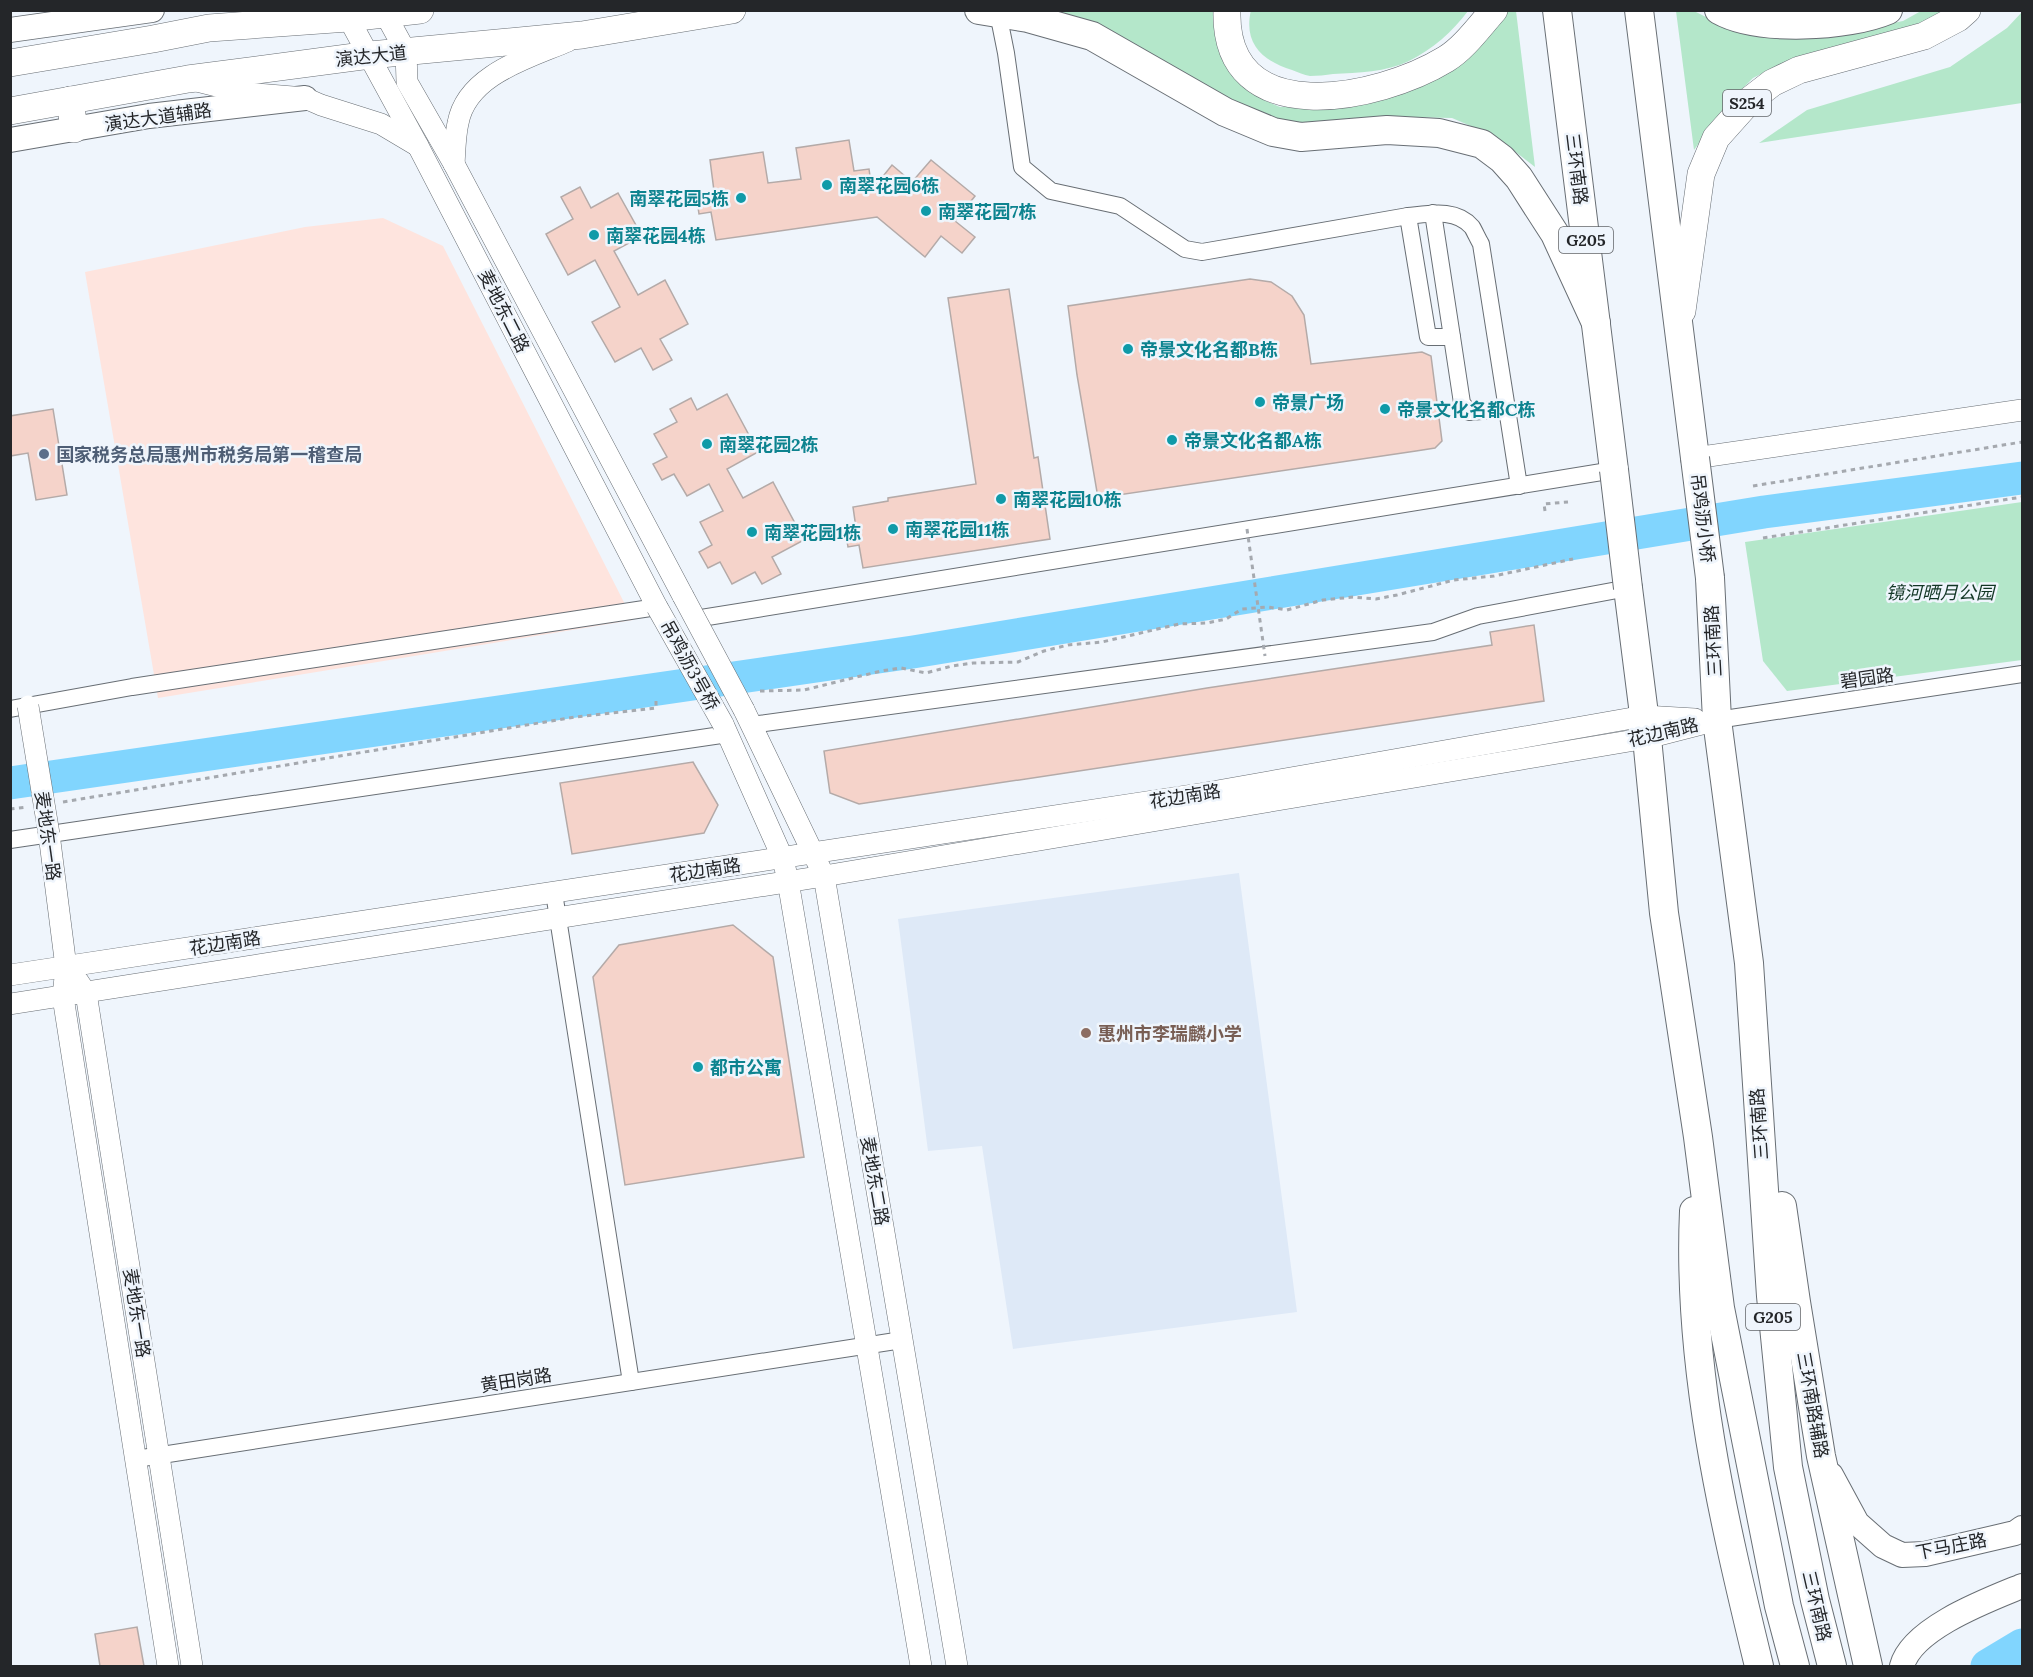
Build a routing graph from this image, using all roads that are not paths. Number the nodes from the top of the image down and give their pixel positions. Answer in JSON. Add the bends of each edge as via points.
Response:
{"nodes":[{"id":1,"x":152,"y":10,"type":"edge"},
{"id":2,"x":229,"y":10,"type":"edge"},
{"id":3,"x":420,"y":10,"type":"edge"},
{"id":4,"x":732,"y":10,"type":"edge"},
{"id":5,"x":1227,"y":10,"type":"edge"},
{"id":6,"x":1494,"y":10,"type":"edge"},
{"id":7,"x":1557,"y":10,"type":"edge"},
{"id":8,"x":1639,"y":10,"type":"edge"},
{"id":9,"x":1719,"y":10,"type":"edge"},
{"id":10,"x":1888,"y":10,"type":"edge"},
{"id":11,"x":1967,"y":10,"type":"edge"},
{"id":12,"x":989,"y":12,"type":"edge"},
{"id":13,"x":384,"y":13,"type":"edge"},
{"id":14,"x":346,"y":14,"type":"edge"},
{"id":15,"x":209,"y":28,"type":"junction"},
{"id":16,"x":10,"y":30,"type":"edge"},
{"id":17,"x":582,"y":35,"type":"junction"},
{"id":18,"x":153,"y":39,"type":"junction"},
{"id":19,"x":406,"y":52,"type":"junction"},
{"id":20,"x":370,"y":55,"type":"junction"},
{"id":21,"x":10,"y":63,"type":"edge"},
{"id":22,"x":188,"y":79,"type":"junction"},
{"id":23,"x":159,"y":84,"type":"junction"},
{"id":24,"x":305,"y":98,"type":"junction"},
{"id":25,"x":70,"y":100,"type":"junction"},
{"id":26,"x":10,"y":111,"type":"edge"},
{"id":27,"x":74,"y":129,"type":"junction"},
{"id":28,"x":10,"y":140,"type":"edge"},
{"id":29,"x":419,"y":147,"type":"junction"},
{"id":30,"x":454,"y":164,"type":"junction"},
{"id":31,"x":1433,"y":213,"type":"junction"},
{"id":32,"x":1408,"y":216,"type":"junction"},
{"id":33,"x":1596,"y":323,"type":"junction"},
{"id":34,"x":1679,"y":330,"type":"junction"},
{"id":35,"x":1452,"y":337,"type":"junction"},
{"id":36,"x":1507,"y":409,"type":"junction"},
{"id":37,"x":2022,"y":410,"type":"edge"},
{"id":38,"x":1695,"y":458,"type":"junction"},
{"id":39,"x":1614,"y":470,"type":"junction"},
{"id":40,"x":1519,"y":486,"type":"junction"},
{"id":41,"x":1710,"y":578,"type":"joint"},
{"id":42,"x":1628,"y":588,"type":"junction"},
{"id":43,"x":683,"y":596,"type":"joint"},
{"id":44,"x":657,"y":607,"type":"junction"},
{"id":45,"x":695,"y":619,"type":"junction"},
{"id":46,"x":2022,"y":674,"type":"edge"},
{"id":47,"x":19,"y":707,"type":"edge"},
{"id":48,"x":748,"y":718,"type":"junction"},
{"id":49,"x":1717,"y":720,"type":"junction"},
{"id":50,"x":1645,"y":727,"type":"junction"},
{"id":51,"x":725,"y":729,"type":"junction"},
{"id":52,"x":49,"y":834,"type":"junction"},
{"id":53,"x":10,"y":840,"type":"edge"},
{"id":54,"x":813,"y":854,"type":"junction"},
{"id":55,"x":783,"y":859,"type":"junction"},
{"id":56,"x":824,"y":876,"type":"junction"},
{"id":57,"x":788,"y":881,"type":"junction"},
{"id":58,"x":554,"y":893,"type":"junction"},
{"id":59,"x":558,"y":917,"type":"junction"},
{"id":60,"x":1749,"y":963,"type":"junction"},
{"id":61,"x":66,"y":967,"type":"junction"},
{"id":62,"x":10,"y":975,"type":"edge"},
{"id":63,"x":86,"y":993,"type":"junction"},
{"id":64,"x":63,"y":996,"type":"junction"},
{"id":65,"x":10,"y":1004,"type":"edge"},
{"id":66,"x":1698,"y":1137,"type":"junction"},
{"id":67,"x":902,"y":1340,"type":"junction"},
{"id":68,"x":867,"y":1344,"type":"junction"},
{"id":69,"x":631,"y":1382,"type":"junction"},
{"id":70,"x":159,"y":1455,"type":"junction"},
{"id":71,"x":1821,"y":1456,"type":"junction"},
{"id":72,"x":136,"y":1459,"type":"junction"},
{"id":73,"x":2022,"y":1528,"type":"edge"},
{"id":74,"x":2022,"y":1586,"type":"edge"},
{"id":75,"x":168,"y":1666,"type":"edge"},
{"id":76,"x":192,"y":1666,"type":"edge"},
{"id":77,"x":921,"y":1666,"type":"edge"},
{"id":78,"x":957,"y":1666,"type":"edge"},
{"id":79,"x":1760,"y":1666,"type":"edge"},
{"id":80,"x":1795,"y":1666,"type":"edge"},
{"id":81,"x":1832,"y":1666,"type":"edge"},
{"id":82,"x":1868,"y":1666,"type":"edge"},
{"id":83,"x":1902,"y":1666,"type":"edge"}],
"edges":[{"from":1,"to":16,"type":"main road"},
{"from":2,"to":15,"type":"street"},
{"from":3,"to":13,"type":"main road"},
{"from":4,"to":17,"type":"main road","name":"演达大道"},
{"from":5,"to":6,"type":"main road","via":[[1231,48],[1253,78],[1273,90],[1317,98],[1364,91],[1422,72],[1448,58]]},
{"from":7,"to":33,"type":"highway","name":"三环南路","number":"G205"},
{"from":8,"to":34,"type":"highway","number":"G205"},
{"from":9,"to":10,"type":"highway","via":[[1763,24],[1786,25],[1842,21]]},
{"from":11,"to":34,"type":"main road","number":"S254","via":[[1924,36],[1799,70],[1772,83],[1750,100],[1716,138],[1701,174]]},
{"from":12,"to":32,"type":"street","via":[[1006,53],[1022,167],[1051,191],[1120,206],[1185,249],[1202,252]]},
{"from":12,"to":33,"type":"highway","via":[[1028,18],[1092,36],[1225,112],[1273,132],[1302,137],[1388,130],[1439,134],[1482,144],[1519,178],[1555,234]]},
{"from":13,"to":14,"type":"main road"},
{"from":13,"to":19,"type":"street"},
{"from":14,"to":15,"type":"main road"},
{"from":14,"to":20,"type":"street","name":"麦地东二路"},
{"from":15,"to":18,"type":"main road"},
{"from":17,"to":19,"type":"main road","name":"演达大道"},
{"from":17,"to":30,"type":"street","via":[[479,85],[465,102],[458,121]]},
{"from":18,"to":21,"type":"main road"},
{"from":18,"to":23,"type":"main road","via":[[174,53],[177,63],[172,76]]},
{"from":19,"to":20,"type":"main road","name":"演达大道"},
{"from":19,"to":30,"type":"street","name":"麦地东二路","via":[[407,82]]},
{"from":20,"to":22,"type":"main road","name":"演达大道"},
{"from":20,"to":29,"type":"street","name":"麦地东二路"},
{"from":22,"to":23,"type":"main road","name":"演达大道"},
{"from":22,"to":24,"type":"street","via":[[245,93]]},
{"from":23,"to":25,"type":"main road","name":"演达大道"},
{"from":24,"to":27,"type":"main road","name":"演达大道辅路"},
{"from":24,"to":29,"type":"street","via":[[381,124]]},
{"from":25,"to":26,"type":"main road","name":"演达大道"},
{"from":25,"to":27,"type":"main road"},
{"from":27,"to":28,"type":"main road","name":"演达大道辅路"},
{"from":29,"to":44,"type":"street","name":"麦地东二路"},
{"from":30,"to":43,"type":"street","name":"麦地东二路"},
{"from":31,"to":32,"type":"street"},
{"from":31,"to":35,"type":"street"},
{"from":31,"to":36,"type":"street","via":[[1456,216],[1471,226],[1481,244]]},
{"from":32,"to":35,"type":"street","via":[[1428,337]]},
{"from":33,"to":39,"type":"highway","name":"三环南路","number":"G205"},
{"from":34,"to":38,"type":"highway","number":"G205"},
{"from":35,"to":36,"type":"street","via":[[1462,403],[1469,412]]},
{"from":36,"to":40,"type":"street"},
{"from":37,"to":38,"type":"street"},
{"from":38,"to":41,"type":"highway","name":"吊鸡沥小桥","number":"G205","bridge":true},
{"from":39,"to":40,"type":"street"},
{"from":39,"to":42,"type":"highway","number":"G205","bridge":true},
{"from":40,"to":45,"type":"street"},
{"from":41,"to":49,"type":"highway","name":"三环南路","number":"G205"},
{"from":42,"to":48,"type":"street","via":[[1478,616],[1433,632]]},
{"from":42,"to":50,"type":"highway","name":"三环南路","number":"G205"},
{"from":43,"to":45,"type":"street","name":"吊鸡沥3号桥","bridge":true},
{"from":44,"to":47,"type":"street"},
{"from":44,"to":51,"type":"street","name":"吊鸡沥3号桥","bridge":true},
{"from":45,"to":48,"type":"street","name":"吊鸡沥3号桥","bridge":true},
{"from":46,"to":49,"type":"street","name":"碧园路"},
{"from":47,"to":52,"type":"street","name":"麦地东一路","bridge":true},
{"from":48,"to":54,"type":"street","name":"麦地东二路"},
{"from":49,"to":50,"type":"street","name":"花边南路"},
{"from":49,"to":60,"type":"highway","name":"三环南路","number":"G205"},
{"from":50,"to":54,"type":"street","name":"花边南路"},
{"from":50,"to":56,"type":"street","name":"花边南路"},
{"from":50,"to":66,"type":"highway","name":"三环南路","number":"G205","via":[[1664,913]]},
{"from":51,"to":52,"type":"street"},
{"from":51,"to":55,"type":"street","name":"麦地东二路"},
{"from":52,"to":53,"type":"street"},
{"from":52,"to":61,"type":"street","name":"麦地东一路"},
{"from":54,"to":55,"type":"street","name":"花边南路"},
{"from":54,"to":56,"type":"street","name":"麦地东二路"},
{"from":55,"to":57,"type":"street","name":"麦地东二路"},
{"from":55,"to":58,"type":"street","name":"花边南路"},
{"from":56,"to":57,"type":"street","name":"花边南路"},
{"from":56,"to":67,"type":"street","name":"麦地东二路"},
{"from":57,"to":59,"type":"street","name":"花边南路"},
{"from":57,"to":68,"type":"street","name":"麦地东二路"},
{"from":58,"to":59,"type":"street"},
{"from":58,"to":61,"type":"street","name":"花边南路"},
{"from":59,"to":63,"type":"street","name":"花边南路"},
{"from":59,"to":69,"type":"street"},
{"from":60,"to":71,"type":"highway","name":"三环南路辅路"},
{"from":60,"to":81,"type":"highway","name":"三环南路","number":"G205","via":[[1771,1296],[1788,1467]]},
{"from":61,"to":62,"type":"street","name":"花边南路"},
{"from":61,"to":63,"type":"street","name":"麦地东一路"},
{"from":61,"to":64,"type":"street","name":"麦地东一路"},
{"from":63,"to":64,"type":"street","name":"花边南路"},
{"from":63,"to":70,"type":"street","name":"麦地东一路"},
{"from":64,"to":65,"type":"street","name":"花边南路"},
{"from":64,"to":72,"type":"street","name":"麦地东一路"},
{"from":66,"to":79,"type":"highway","via":[[1692,1252],[1697,1349],[1716,1475]]},
{"from":66,"to":80,"type":"highway","name":"三环南路","number":"G205","via":[[1720,1308],[1779,1606]]},
{"from":67,"to":68,"type":"street","name":"黄田岗路"},
{"from":67,"to":78,"type":"street","name":"麦地东二路"},
{"from":68,"to":69,"type":"street","name":"黄田岗路"},
{"from":68,"to":77,"type":"street","name":"麦地东二路"},
{"from":69,"to":70,"type":"street","name":"黄田岗路"},
{"from":70,"to":72,"type":"street","name":"黄田岗路"},
{"from":70,"to":76,"type":"street","name":"麦地东一路"},
{"from":71,"to":73,"type":"main road","name":"下马庄路","via":[[1857,1523],[1902,1555],[1925,1554],[2015,1533]]},
{"from":71,"to":82,"type":"highway","name":"三环南路辅路"},
{"from":72,"to":75,"type":"street","name":"麦地东一路"},
{"from":74,"to":83,"type":"main road","via":[[1980,1603],[1927,1633],[1905,1656]]}]}
